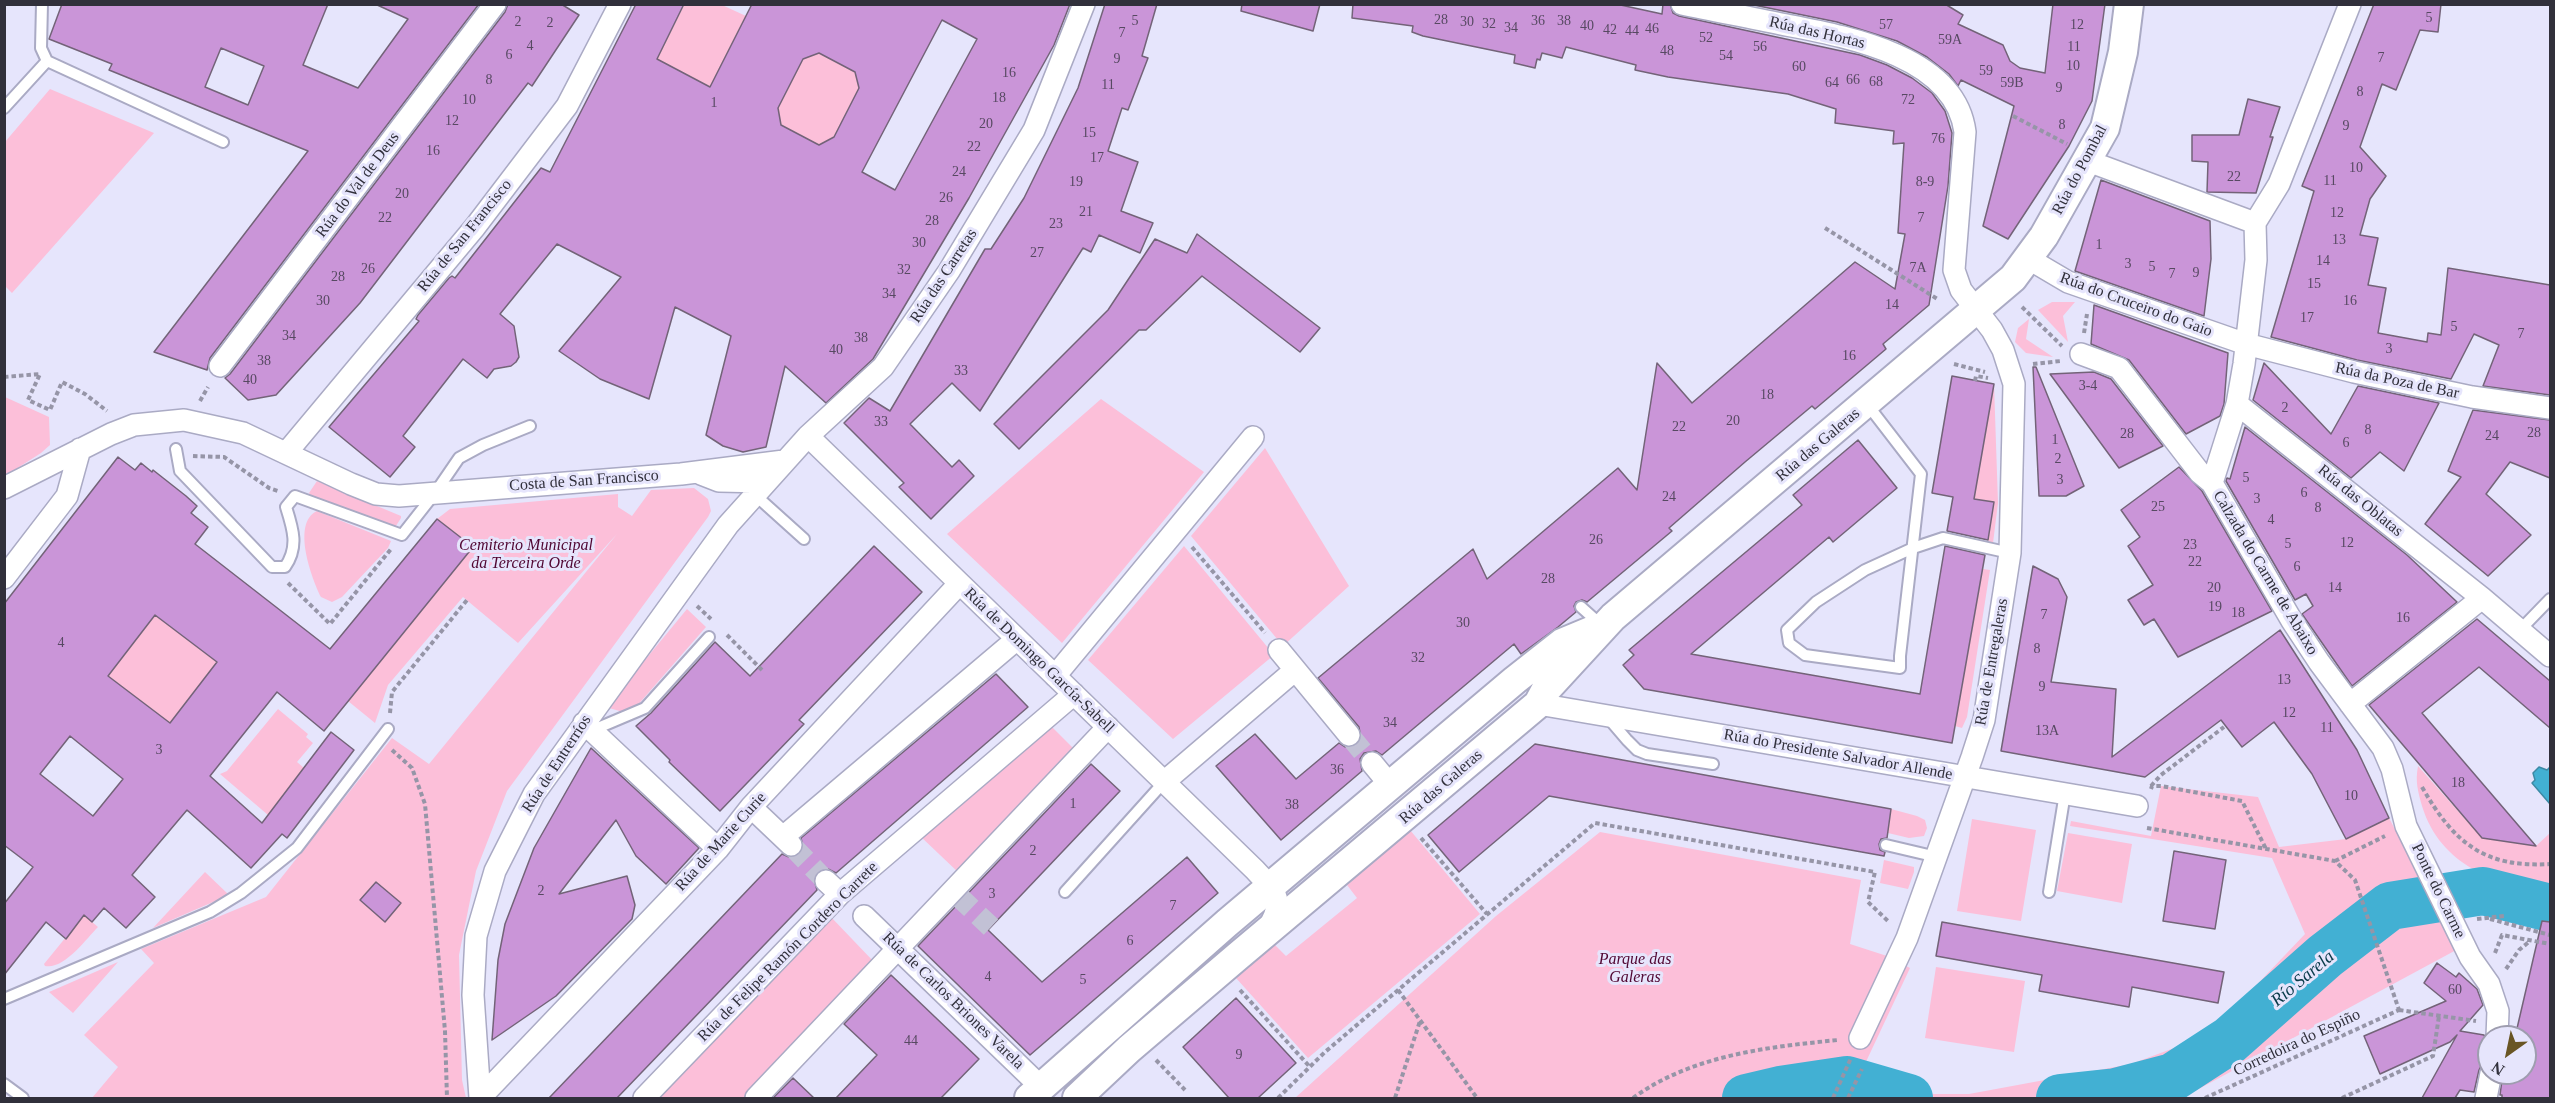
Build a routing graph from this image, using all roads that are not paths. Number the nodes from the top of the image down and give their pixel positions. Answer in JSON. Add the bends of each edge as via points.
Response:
{"nodes":[{"id":1,"x":42,"y":4,"type":"edge"},
{"id":2,"x":495,"y":4,"type":"edge"},
{"id":3,"x":1084,"y":4,"type":"edge"},
{"id":4,"x":1682,"y":4,"type":"edge"},
{"id":5,"x":2128,"y":4,"type":"edge"},
{"id":6,"x":2350,"y":4,"type":"edge"},
{"id":7,"x":615,"y":6,"type":"edge"},
{"id":8,"x":47,"y":61,"type":"junction"},
{"id":9,"x":4,"y":108,"type":"edge"},
{"id":10,"x":223,"y":142,"type":"dead end"},
{"id":11,"x":2082,"y":155,"type":"junction"},
{"id":12,"x":2255,"y":223,"type":"junction"},
{"id":13,"x":2029,"y":259,"type":"junction"},
{"id":14,"x":1968,"y":300,"type":"junction"},
{"id":15,"x":2246,"y":344,"type":"junction"},
{"id":16,"x":2074,"y":355,"type":"road end"},
{"id":17,"x":220,"y":366,"type":"dead end"},
{"id":18,"x":1867,"y":404,"type":"junction"},
{"id":19,"x":2237,"y":404,"type":"junction"},
{"id":20,"x":2550,"y":408,"type":"edge"},
{"id":21,"x":530,"y":426,"type":"dead end"},
{"id":22,"x":808,"y":435,"type":"junction"},
{"id":23,"x":1253,"y":437,"type":"dead end"},
{"id":24,"x":80,"y":449,"type":"junction"},
{"id":25,"x":176,"y":449,"type":"dead end"},
{"id":26,"x":287,"y":452,"type":"junction"},
{"id":27,"x":784,"y":460,"type":"junction"},
{"id":28,"x":693,"y":473,"type":"junction"},
{"id":29,"x":718,"y":481,"type":"junction"},
{"id":30,"x":2212,"y":483,"type":"junction"},
{"id":31,"x":4,"y":488,"type":"edge"},
{"id":32,"x":435,"y":493,"type":"junction"},
{"id":33,"x":754,"y":494,"type":"junction"},
{"id":34,"x":728,"y":525,"type":"junction"},
{"id":35,"x":804,"y":539,"type":"dead end"},
{"id":36,"x":1913,"y":548,"type":"junction"},
{"id":37,"x":2010,"y":553,"type":"junction"},
{"id":38,"x":4,"y":578,"type":"edge"},
{"id":39,"x":959,"y":584,"type":"junction"},
{"id":40,"x":2482,"y":598,"type":"junction"},
{"id":41,"x":2550,"y":598,"type":"edge"},
{"id":42,"x":1581,"y":608,"type":"dead end"},
{"id":43,"x":2520,"y":630,"type":"junction"},
{"id":44,"x":1590,"y":631,"type":"junction"},
{"id":45,"x":709,"y":637,"type":"dead end"},
{"id":46,"x":1017,"y":639,"type":"junction"},
{"id":47,"x":1279,"y":650,"type":"road end"},
{"id":48,"x":2550,"y":656,"type":"edge"},
{"id":49,"x":1294,"y":671,"type":"junction"},
{"id":50,"x":1055,"y":676,"type":"junction"},
{"id":51,"x":1074,"y":694,"type":"junction"},
{"id":52,"x":1547,"y":701,"type":"junction"},
{"id":53,"x":2350,"y":704,"type":"junction"},
{"id":54,"x":1605,"y":715,"type":"junction"},
{"id":55,"x":588,"y":727,"type":"junction"},
{"id":56,"x":1108,"y":727,"type":"junction"},
{"id":57,"x":388,"y":729,"type":"road end"},
{"id":58,"x":1349,"y":735,"type":"tunnel mouth"},
{"id":59,"x":1372,"y":763,"type":"tunnel mouth"},
{"id":60,"x":1713,"y":764,"type":"dead end"},
{"id":61,"x":1966,"y":777,"type":"junction"},
{"id":62,"x":1164,"y":782,"type":"junction"},
{"id":63,"x":1390,"y":786,"type":"junction"},
{"id":64,"x":2065,"y":793,"type":"junction"},
{"id":65,"x":2143,"y":801,"type":"road end"},
{"id":66,"x":751,"y":807,"type":"junction"},
{"id":67,"x":2399,"y":829,"type":"joint"},
{"id":68,"x":1886,"y":845,"type":"dead end"},
{"id":69,"x":718,"y":849,"type":"junction"},
{"id":70,"x":1937,"y":857,"type":"junction"},
{"id":71,"x":1270,"y":887,"type":"junction"},
{"id":72,"x":2049,"y":891,"type":"dead end"},
{"id":73,"x":1065,"y":892,"type":"dead end"},
{"id":74,"x":864,"y":916,"type":"dead end"},
{"id":75,"x":1265,"y":933,"type":"junction"},
{"id":76,"x":899,"y":948,"type":"junction"},
{"id":77,"x":4,"y":999,"type":"edge"},
{"id":78,"x":2493,"y":1025,"type":"edge"},
{"id":79,"x":1857,"y":1045,"type":"road end"},
{"id":80,"x":4,"y":1084,"type":"edge"},
{"id":81,"x":1035,"y":1093,"type":"edge"},
{"id":82,"x":23,"y":1098,"type":"edge"},
{"id":83,"x":480,"y":1098,"type":"edge"},
{"id":84,"x":644,"y":1098,"type":"edge"},
{"id":85,"x":756,"y":1098,"type":"edge"},
{"id":86,"x":1077,"y":1098,"type":"edge"}],
"edges":[{"from":1,"to":8,"type":"lane","via":[[41,48]]},
{"from":2,"to":17,"type":"street","name":"Rúa do Val de Deus"},
{"from":3,"to":22,"type":"street","name":"Rúa das Carretas","via":[[1034,130],[949,271],[883,368]]},
{"from":4,"to":14,"type":"street","name":"Rúa das Hortas","via":[[1852,38],[1896,55],[1947,90],[1963,116],[1965,132],[1954,270]]},
{"from":5,"to":11,"type":"main road","name":"Rúa do Pombal","via":[[2123,52],[2105,128]]},
{"from":6,"to":12,"type":"street","via":[[2279,184]]},
{"from":7,"to":26,"type":"street","name":"Rúa de San Francisco","via":[[567,106],[475,227]]},
{"from":8,"to":9,"type":"lane"},
{"from":8,"to":10,"type":"lane"},
{"from":11,"to":12,"type":"street"},
{"from":11,"to":13,"type":"main road","name":"Rúa do Pombal"},
{"from":12,"to":15,"type":"street","via":[[2256,260]]},
{"from":13,"to":14,"type":"main road","name":"Rúa das Galeras","via":[[2013,278]]},
{"from":13,"to":15,"type":"street","name":"Rúa do Cruceiro do Gaio","via":[[2068,282]]},
{"from":14,"to":18,"type":"main road","name":"Rúa das Galeras"},
{"from":14,"to":37,"type":"street","name":"Rúa de Entregaleras","via":[[2003,350],[2014,384]]},
{"from":15,"to":19,"type":"street"},
{"from":15,"to":20,"type":"street","name":"Rúa da Poza de Bar","via":[[2472,397]]},
{"from":16,"to":30,"type":"street","name":"Calzada do Carme de Abaixo","via":[[2119,368],[2199,473]]},
{"from":18,"to":36,"type":"lane","via":[[1921,474]]},
{"from":18,"to":44,"type":"main road","name":"Rúa das Galeras"},
{"from":19,"to":30,"type":"street"},
{"from":19,"to":40,"type":"street","name":"Rúa das Oblatas"},
{"from":21,"to":32,"type":"lane","via":[[459,458]]},
{"from":22,"to":27,"type":"street","name":"Rúa das Carretas"},
{"from":22,"to":39,"type":"street","name":"Rúa de Domingo García-Sabell"},
{"from":23,"to":50,"type":"street"},
{"from":24,"to":26,"type":"street","name":"Costa de San Francisco","via":[[134,425],[184,420],[243,433]]},
{"from":24,"to":31,"type":"street"},
{"from":24,"to":38,"type":"street","via":[[68,496]]},
{"from":25,"to":32,"type":"lane","via":[[180,471],[272,567],[285,567],[292,557],[295,537],[286,507],[296,496],[402,534]]},
{"from":26,"to":32,"type":"street","name":"Costa de San Francisco","via":[[376,494]]},
{"from":27,"to":28,"type":"street","name":"Costa de San Francisco"},
{"from":27,"to":33,"type":"street","name":"Rúa das Carretas"},
{"from":28,"to":29,"type":"street","name":"Costa de San Francisco"},
{"from":28,"to":32,"type":"street","name":"Costa de San Francisco"},
{"from":29,"to":33,"type":"street","name":"Costa de San Francisco"},
{"from":29,"to":34,"type":"street","via":[[728,498]]},
{"from":30,"to":53,"type":"street","name":"Calzada do Carme de Abaixo","via":[[2292,621]]},
{"from":33,"to":34,"type":"street","name":"Rúa de Entrerríos"},
{"from":33,"to":35,"type":"lane"},
{"from":34,"to":55,"type":"street","name":"Rúa de Entrerríos"},
{"from":36,"to":36,"type":"lane","via":[[1865,570],[1816,602],[1787,630],[1789,643],[1805,655],[1899,668]]},
{"from":36,"to":37,"type":"lane","via":[[1943,538]]},
{"from":37,"to":61,"type":"street","name":"Rúa de Entregaleras","via":[[1984,720]]},
{"from":39,"to":46,"type":"street","name":"Rúa de Domingo García-Sabell"},
{"from":39,"to":66,"type":"street","name":"Rúa de Marie Curie"},
{"from":40,"to":43,"type":"street","name":"Rúa das Oblatas"},
{"from":40,"to":53,"type":"street"},
{"from":41,"to":43,"type":"lane"},
{"from":42,"to":44,"type":"lane"},
{"from":43,"to":48,"type":"street","name":"Rúa das Oblatas"},
{"from":44,"to":52,"type":"main road","name":"Rúa das Galeras"},
{"from":44,"to":63,"type":"main road","name":"Rúa das Galeras","via":[[1544,656]]},
{"from":45,"to":55,"type":"lane","via":[[645,708]]},
{"from":46,"to":50,"type":"street","name":"Rúa de Domingo García-Sabell"},
{"from":46,"to":66,"type":"street","via":[[787,841]]},
{"from":47,"to":49,"type":"street"},
{"from":49,"to":58,"type":"street"},
{"from":49,"to":62,"type":"street"},
{"from":50,"to":51,"type":"street","name":"Rúa de Domingo García-Sabell"},
{"from":51,"to":56,"type":"street","name":"Rúa de Domingo García-Sabell"},
{"from":51,"to":84,"type":"street","name":"Rúa de Felipe Ramón Cordero Carrete","via":[[833,888]]},
{"from":52,"to":54,"type":"street","name":"Rúa do Presidente Salvador Allende"},
{"from":52,"to":75,"type":"main road","name":"Rúa das Galeras"},
{"from":53,"to":67,"type":"street","name":"Calzada do Carme de Abaixo","via":[[2388,759]]},
{"from":54,"to":60,"type":"lane","via":[[1637,750]]},
{"from":54,"to":61,"type":"street","name":"Rúa do Presidente Salvador Allende"},
{"from":55,"to":69,"type":"street"},
{"from":55,"to":83,"type":"street","name":"Rúa de Entrerríos","via":[[534,794],[495,871],[476,936],[473,995]]},
{"from":56,"to":62,"type":"street","name":"Rúa de Domingo García-Sabell"},
{"from":56,"to":76,"type":"street"},
{"from":57,"to":77,"type":"lane","via":[[297,848],[241,893],[210,912]]},
{"from":59,"to":63,"type":"street"},
{"from":61,"to":64,"type":"street","name":"Rúa do Presidente Salvador Allende"},
{"from":61,"to":70,"type":"street","name":"Rúa de Entregaleras"},
{"from":62,"to":71,"type":"street","name":"Rúa de Domingo García-Sabell"},
{"from":62,"to":73,"type":"lane"},
{"from":63,"to":71,"type":"main road","name":"Rúa das Galeras"},
{"from":64,"to":65,"type":"street","name":"Rúa do Presidente Salvador Allende"},
{"from":64,"to":72,"type":"lane"},
{"from":66,"to":69,"type":"street","name":"Rúa de Marie Curie"},
{"from":67,"to":78,"type":"street","name":"Ponte do Carme","via":[[2470,957],[2493,978],[2498,1011]]},
{"from":68,"to":70,"type":"lane"},
{"from":69,"to":83,"type":"street","name":"Rúa de Marie Curie"},
{"from":70,"to":79,"type":"street","name":"Rúa de Entregaleras","via":[[1907,938]]},
{"from":71,"to":75,"type":"street","name":"Rúa das Galeras","via":[[1277,896],[1278,909]]},
{"from":71,"to":81,"type":"main road","name":"Rúa das Galeras"},
{"from":74,"to":76,"type":"street","name":"Rúa de Carlos Briones Varela"},
{"from":75,"to":86,"type":"main road","name":"Rúa das Galeras"},
{"from":76,"to":81,"type":"street","name":"Rúa de Carlos Briones Varela"},
{"from":76,"to":85,"type":"street"},
{"from":80,"to":82,"type":"lane"}]}
